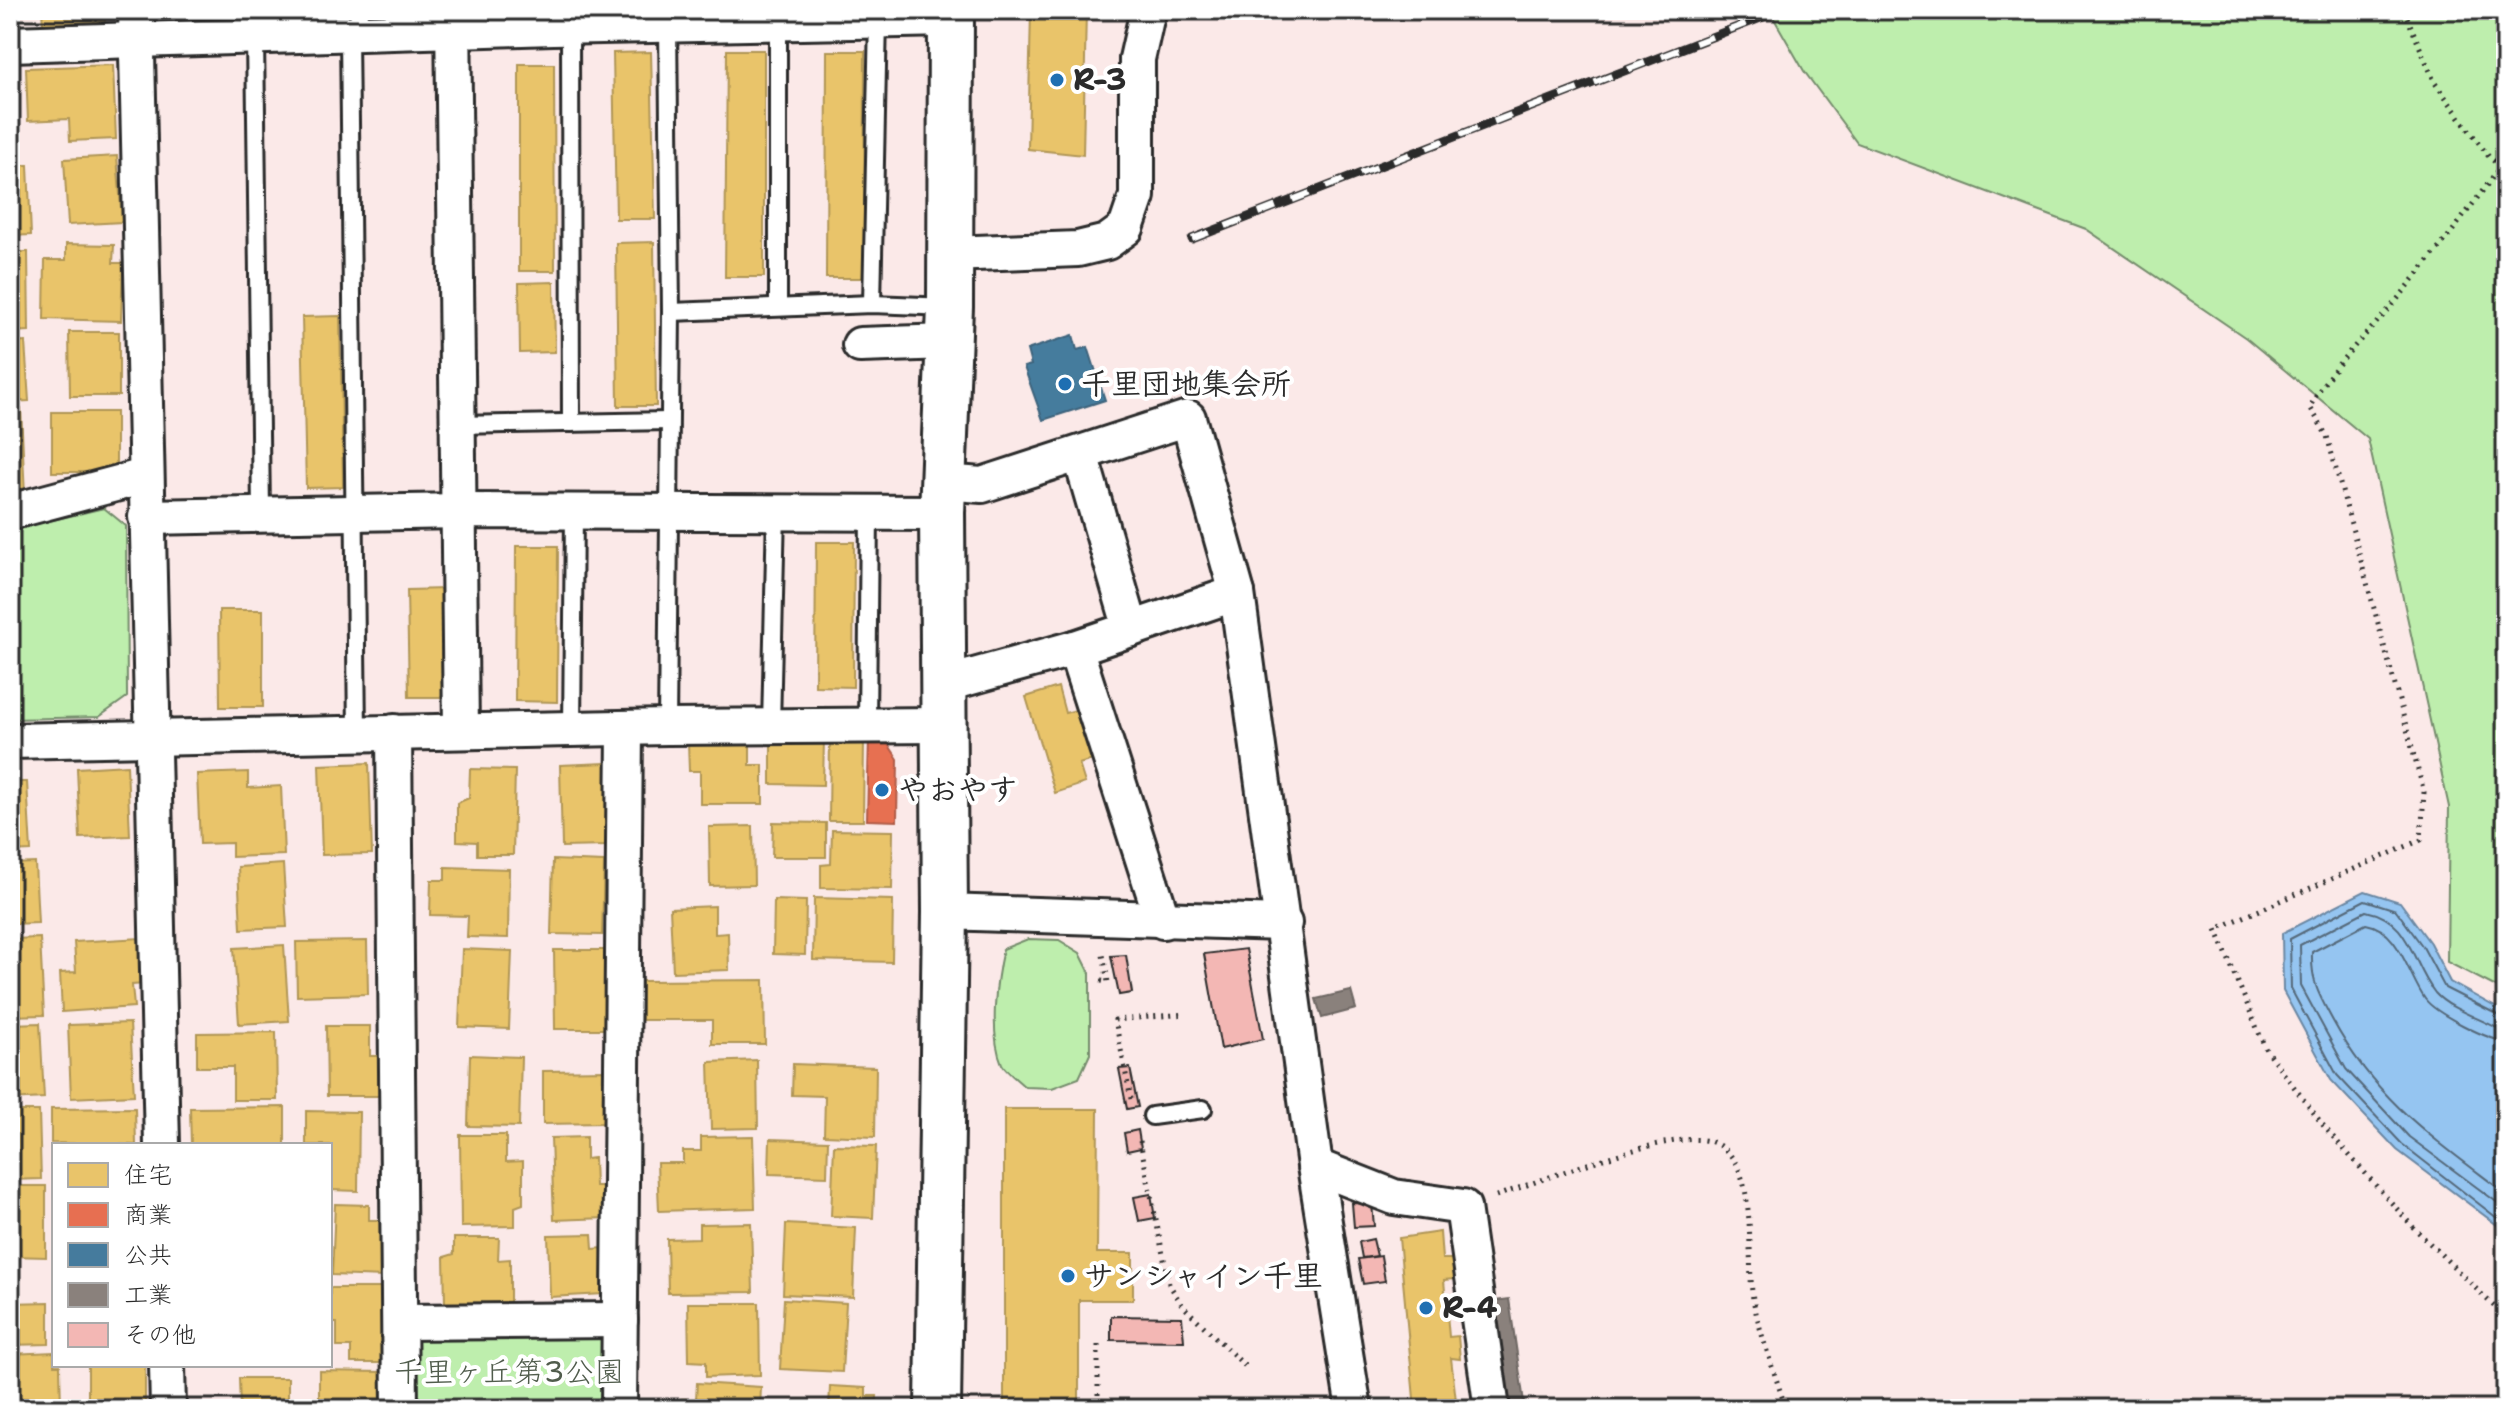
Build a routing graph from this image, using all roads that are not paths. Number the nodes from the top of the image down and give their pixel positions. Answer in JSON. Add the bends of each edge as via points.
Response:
{"nodes":[{"id":1,"x":1148,"y":10,"type":"edge"},
{"id":2,"x":951,"y":15,"type":"edge"},
{"id":3,"x":878,"y":16,"type":"edge"},
{"id":4,"x":773,"y":18,"type":"edge"},
{"id":5,"x":664,"y":20,"type":"edge"},
{"id":6,"x":453,"y":21,"type":"edge"},
{"id":7,"x":559,"y":21,"type":"edge"},
{"id":8,"x":136,"y":25,"type":"edge"},
{"id":9,"x":355,"y":27,"type":"edge"},
{"id":10,"x":263,"y":29,"type":"edge"},
{"id":11,"x":10,"y":44,"type":"edge"},
{"id":12,"x":950,"y":254,"type":"junction"},
{"id":13,"x":872,"y":304,"type":"junction"},
{"id":14,"x":778,"y":307,"type":"junction"},
{"id":15,"x":671,"y":312,"type":"junction"},
{"id":16,"x":949,"y":325,"type":"junction"},
{"id":17,"x":860,"y":345,"type":"dead end"},
{"id":18,"x":669,"y":421,"type":"junction"},
{"id":19,"x":571,"y":423,"type":"junction"},
{"id":20,"x":457,"y":425,"type":"junction"},
{"id":21,"x":1080,"y":454,"type":"junction"},
{"id":22,"x":145,"y":476,"type":"junction"},
{"id":23,"x":942,"y":497,"type":"junction"},
{"id":24,"x":776,"y":510,"type":"junction"},
{"id":25,"x":460,"y":511,"type":"junction"},
{"id":26,"x":574,"y":511,"type":"junction"},
{"id":27,"x":668,"y":511,"type":"junction"},
{"id":28,"x":869,"y":511,"type":"junction"},
{"id":29,"x":10,"y":512,"type":"edge"},
{"id":30,"x":261,"y":512,"type":"junction"},
{"id":31,"x":356,"y":513,"type":"junction"},
{"id":32,"x":146,"y":517,"type":"junction"},
{"id":33,"x":1237,"y":593,"type":"junction"},
{"id":34,"x":1131,"y":629,"type":"junction"},
{"id":35,"x":1075,"y":648,"type":"junction"},
{"id":36,"x":942,"y":705,"type":"junction"},
{"id":37,"x":867,"y":725,"type":"junction"},
{"id":38,"x":771,"y":726,"type":"junction"},
{"id":39,"x":667,"y":727,"type":"junction"},
{"id":40,"x":572,"y":729,"type":"junction"},
{"id":41,"x":625,"y":729,"type":"junction"},
{"id":42,"x":461,"y":731,"type":"junction"},
{"id":43,"x":394,"y":732,"type":"junction"},
{"id":44,"x":357,"y":733,"type":"junction"},
{"id":45,"x":153,"y":736,"type":"junction"},
{"id":46,"x":10,"y":741,"type":"edge"},
{"id":47,"x":945,"y":912,"type":"junction"},
{"id":48,"x":1163,"y":921,"type":"junction"},
{"id":49,"x":1284,"y":923,"type":"junction"},
{"id":50,"x":1203,"y":1109,"type":"dead end"},
{"id":51,"x":1152,"y":1116,"type":"dead end"},
{"id":52,"x":162,"y":1143,"type":"edge"},
{"id":53,"x":1315,"y":1166,"type":"junction"},
{"id":54,"x":620,"y":1320,"type":"junction"},
{"id":55,"x":400,"y":1322,"type":"junction"},
{"id":56,"x":167,"y":1367,"type":"edge"},
{"id":57,"x":168,"y":1409,"type":"edge"},
{"id":58,"x":400,"y":1409,"type":"edge"},
{"id":59,"x":619,"y":1409,"type":"edge"},
{"id":60,"x":938,"y":1409,"type":"edge"},
{"id":61,"x":1354,"y":1409,"type":"edge"},
{"id":62,"x":1492,"y":1409,"type":"edge"}],
"edges":[{"from":1,"to":12,"type":"street","via":[[1137,59],[1137,196],[1126,228],[1107,242],[1078,249]]},
{"from":2,"to":3,"type":"street"},
{"from":2,"to":12,"type":"street"},
{"from":3,"to":4,"type":"street"},
{"from":3,"to":13,"type":"lane"},
{"from":4,"to":5,"type":"street"},
{"from":4,"to":14,"type":"lane"},
{"from":5,"to":7,"type":"street"},
{"from":5,"to":15,"type":"lane"},
{"from":6,"to":7,"type":"street"},
{"from":6,"to":9,"type":"street"},
{"from":6,"to":20,"type":"street"},
{"from":7,"to":19,"type":"lane"},
{"from":8,"to":10,"type":"street"},
{"from":8,"to":11,"type":"street"},
{"from":8,"to":22,"type":"street"},
{"from":9,"to":10,"type":"street"},
{"from":9,"to":31,"type":"lane"},
{"from":10,"to":30,"type":"lane"},
{"from":12,"to":16,"type":"street"},
{"from":13,"to":14,"type":"lane"},
{"from":13,"to":16,"type":"lane"},
{"from":14,"to":15,"type":"lane"},
{"from":15,"to":18,"type":"lane"},
{"from":16,"to":17,"type":"street"},
{"from":16,"to":23,"type":"street"},
{"from":18,"to":19,"type":"lane"},
{"from":18,"to":27,"type":"lane"},
{"from":19,"to":20,"type":"lane"},
{"from":20,"to":25,"type":"street"},
{"from":21,"to":23,"type":"street"},
{"from":21,"to":33,"type":"street","via":[[1188,418]]},
{"from":21,"to":34,"type":"street"},
{"from":22,"to":29,"type":"street"},
{"from":22,"to":32,"type":"street"},
{"from":23,"to":28,"type":"street"},
{"from":23,"to":36,"type":"street"},
{"from":24,"to":27,"type":"street"},
{"from":24,"to":28,"type":"street"},
{"from":24,"to":38,"type":"lane"},
{"from":25,"to":26,"type":"street"},
{"from":25,"to":31,"type":"street"},
{"from":25,"to":42,"type":"street"},
{"from":26,"to":27,"type":"street"},
{"from":26,"to":40,"type":"lane"},
{"from":27,"to":39,"type":"lane"},
{"from":28,"to":37,"type":"lane"},
{"from":30,"to":31,"type":"street"},
{"from":30,"to":32,"type":"street"},
{"from":31,"to":44,"type":"lane"},
{"from":32,"to":45,"type":"street"},
{"from":33,"to":34,"type":"street"},
{"from":33,"to":49,"type":"street"},
{"from":34,"to":35,"type":"street"},
{"from":35,"to":36,"type":"street"},
{"from":35,"to":48,"type":"street"},
{"from":36,"to":37,"type":"street"},
{"from":36,"to":47,"type":"street"},
{"from":37,"to":38,"type":"street"},
{"from":38,"to":39,"type":"street"},
{"from":39,"to":41,"type":"street"},
{"from":40,"to":41,"type":"street"},
{"from":40,"to":42,"type":"street"},
{"from":41,"to":54,"type":"street"},
{"from":42,"to":43,"type":"street"},
{"from":43,"to":44,"type":"street"},
{"from":43,"to":55,"type":"street"},
{"from":44,"to":45,"type":"street"},
{"from":45,"to":46,"type":"street"},
{"from":45,"to":52,"type":"street"},
{"from":47,"to":48,"type":"street"},
{"from":47,"to":60,"type":"street"},
{"from":48,"to":49,"type":"street"},
{"from":49,"to":53,"type":"street"},
{"from":50,"to":51,"type":"lane"},
{"from":53,"to":61,"type":"street"},
{"from":53,"to":62,"type":"street","via":[[1394,1197],[1463,1207]]},
{"from":54,"to":55,"type":"street"},
{"from":54,"to":59,"type":"street"},
{"from":55,"to":58,"type":"street"},
{"from":56,"to":57,"type":"street"}]}
